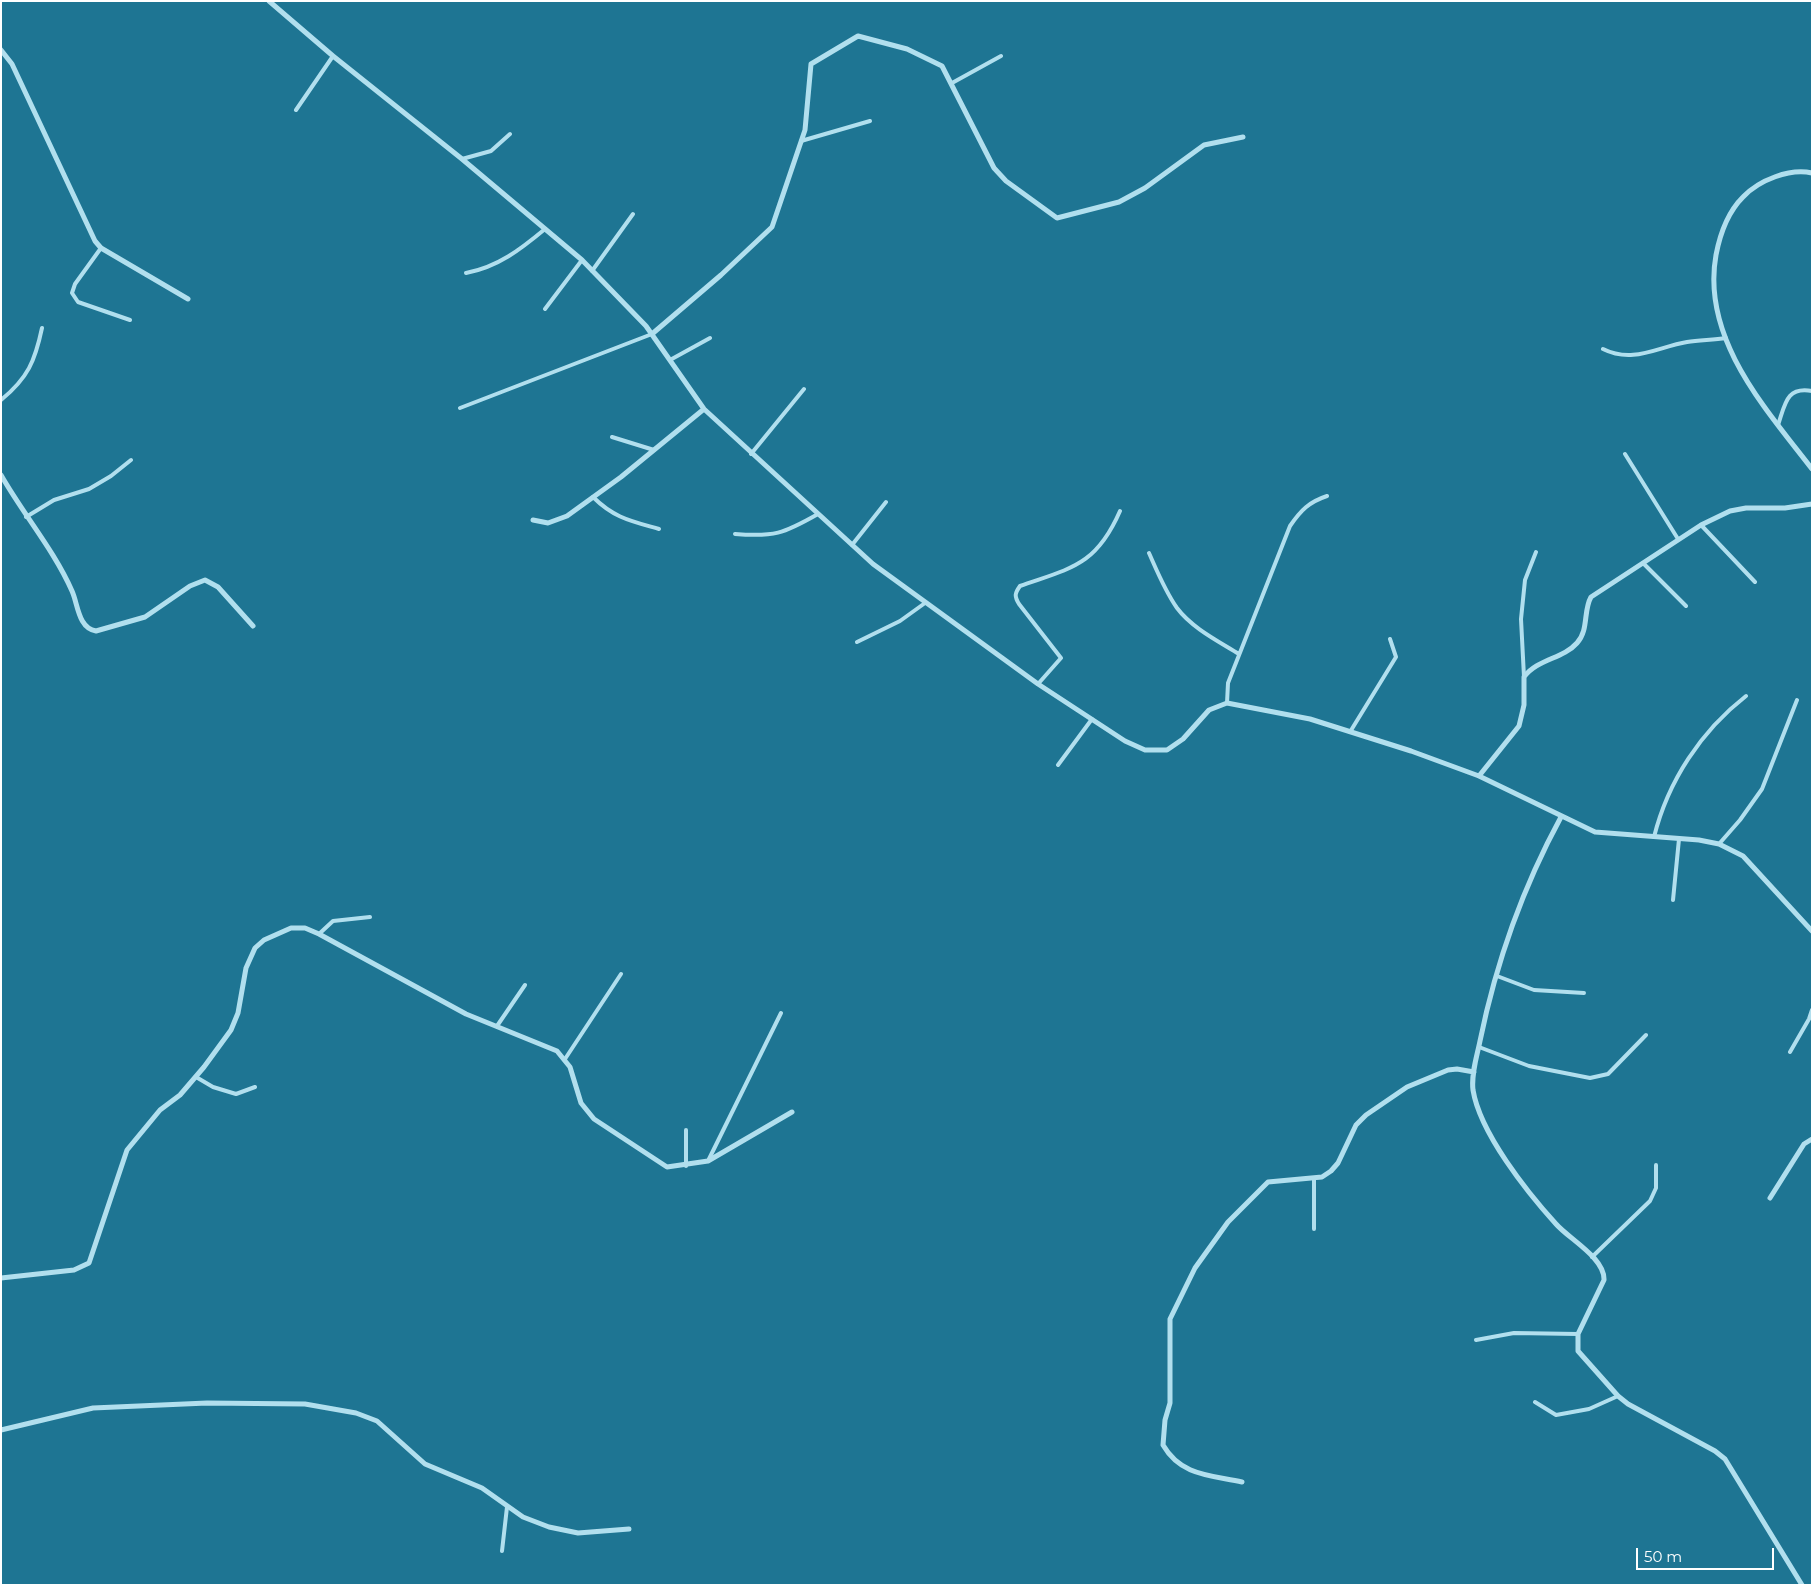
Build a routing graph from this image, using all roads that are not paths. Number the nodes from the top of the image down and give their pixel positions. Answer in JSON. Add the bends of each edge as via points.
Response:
{"nodes":[{"id":1,"x":269,"y":1,"type":"edge"},
{"id":2,"x":1,"y":50,"type":"edge"},
{"id":3,"x":332,"y":56,"type":"junction"},
{"id":4,"x":1001,"y":56,"type":"dead end"},
{"id":5,"x":952,"y":83,"type":"junction"},
{"id":6,"x":296,"y":110,"type":"dead end"},
{"id":7,"x":870,"y":121,"type":"dead end"},
{"id":8,"x":510,"y":134,"type":"dead end"},
{"id":9,"x":1243,"y":137,"type":"dead end"},
{"id":10,"x":801,"y":141,"type":"junction"},
{"id":11,"x":462,"y":159,"type":"junction"},
{"id":12,"x":1812,"y":173,"type":"edge"},
{"id":13,"x":633,"y":214,"type":"dead end"},
{"id":14,"x":545,"y":229,"type":"junction"},
{"id":15,"x":101,"y":248,"type":"junction"},
{"id":16,"x":582,"y":260,"type":"junction"},
{"id":17,"x":592,"y":271,"type":"junction"},
{"id":18,"x":466,"y":273,"type":"dead end"},
{"id":19,"x":188,"y":299,"type":"dead end"},
{"id":20,"x":545,"y":308,"type":"dead end"},
{"id":21,"x":130,"y":320,"type":"dead end"},
{"id":22,"x":42,"y":328,"type":"dead end"},
{"id":23,"x":652,"y":334,"type":"junction"},
{"id":24,"x":710,"y":338,"type":"dead end"},
{"id":25,"x":1726,"y":338,"type":"junction"},
{"id":26,"x":1603,"y":349,"type":"dead end"},
{"id":27,"x":670,"y":360,"type":"junction"},
{"id":28,"x":804,"y":389,"type":"dead end"},
{"id":29,"x":1812,"y":391,"type":"edge"},
{"id":30,"x":1,"y":400,"type":"edge"},
{"id":31,"x":460,"y":408,"type":"dead end"},
{"id":32,"x":704,"y":409,"type":"junction"},
{"id":33,"x":1778,"y":425,"type":"junction"},
{"id":34,"x":612,"y":437,"type":"dead end"},
{"id":35,"x":654,"y":450,"type":"junction"},
{"id":36,"x":751,"y":454,"type":"junction"},
{"id":37,"x":1625,"y":454,"type":"dead end"},
{"id":38,"x":131,"y":460,"type":"dead end"},
{"id":39,"x":1812,"y":470,"type":"edge"},
{"id":40,"x":1,"y":475,"type":"edge"},
{"id":41,"x":1327,"y":496,"type":"dead end"},
{"id":42,"x":593,"y":497,"type":"junction"},
{"id":43,"x":886,"y":502,"type":"dead end"},
{"id":44,"x":1812,"y":504,"type":"edge"},
{"id":45,"x":1120,"y":511,"type":"dead end"},
{"id":46,"x":818,"y":514,"type":"junction"},
{"id":47,"x":26,"y":517,"type":"junction"},
{"id":48,"x":533,"y":520,"type":"dead end"},
{"id":49,"x":1701,"y":525,"type":"junction"},
{"id":50,"x":659,"y":529,"type":"dead end"},
{"id":51,"x":735,"y":534,"type":"dead end"},
{"id":52,"x":1678,"y":539,"type":"junction"},
{"id":53,"x":852,"y":545,"type":"junction"},
{"id":54,"x":1536,"y":552,"type":"dead end"},
{"id":55,"x":1149,"y":553,"type":"dead end"},
{"id":56,"x":1643,"y":563,"type":"junction"},
{"id":57,"x":1755,"y":582,"type":"dead end"},
{"id":58,"x":926,"y":603,"type":"junction"},
{"id":59,"x":1686,"y":606,"type":"dead end"},
{"id":60,"x":253,"y":626,"type":"dead end"},
{"id":61,"x":1390,"y":638,"type":"dead end"},
{"id":62,"x":857,"y":642,"type":"dead end"},
{"id":63,"x":1239,"y":654,"type":"junction"},
{"id":64,"x":1524,"y":677,"type":"junction"},
{"id":65,"x":1038,"y":684,"type":"junction"},
{"id":66,"x":1746,"y":696,"type":"dead end"},
{"id":67,"x":1797,"y":700,"type":"dead end"},
{"id":68,"x":1227,"y":703,"type":"junction"},
{"id":69,"x":1092,"y":719,"type":"junction"},
{"id":70,"x":1350,"y":732,"type":"junction"},
{"id":71,"x":1058,"y":765,"type":"dead end"},
{"id":72,"x":1480,"y":776,"type":"junction"},
{"id":73,"x":1560,"y":817,"type":"junction"},
{"id":74,"x":1654,"y":837,"type":"junction"},
{"id":75,"x":1679,"y":839,"type":"junction"},
{"id":76,"x":1718,"y":844,"type":"junction"},
{"id":77,"x":1673,"y":900,"type":"dead end"},
{"id":78,"x":370,"y":917,"type":"dead end"},
{"id":79,"x":1812,"y":931,"type":"edge"},
{"id":80,"x":319,"y":934,"type":"junction"},
{"id":81,"x":621,"y":974,"type":"dead end"},
{"id":82,"x":1497,"y":976,"type":"junction"},
{"id":83,"x":525,"y":985,"type":"dead end"},
{"id":84,"x":1584,"y":993,"type":"dead end"},
{"id":85,"x":1812,"y":1010,"type":"edge"},
{"id":86,"x":781,"y":1013,"type":"dead end"},
{"id":87,"x":497,"y":1026,"type":"junction"},
{"id":88,"x":1646,"y":1035,"type":"dead end"},
{"id":89,"x":1479,"y":1047,"type":"junction"},
{"id":90,"x":1790,"y":1052,"type":"dead end"},
{"id":91,"x":565,"y":1059,"type":"junction"},
{"id":92,"x":1474,"y":1072,"type":"junction"},
{"id":93,"x":196,"y":1076,"type":"junction"},
{"id":94,"x":255,"y":1087,"type":"dead end"},
{"id":95,"x":792,"y":1112,"type":"dead end"},
{"id":96,"x":686,"y":1130,"type":"dead end"},
{"id":97,"x":1812,"y":1139,"type":"edge"},
{"id":98,"x":708,"y":1161,"type":"junction"},
{"id":99,"x":1656,"y":1165,"type":"dead end"},
{"id":100,"x":686,"y":1166,"type":"junction"},
{"id":101,"x":1314,"y":1178,"type":"junction"},
{"id":102,"x":1770,"y":1198,"type":"dead end"},
{"id":103,"x":1314,"y":1229,"type":"dead end"},
{"id":104,"x":1592,"y":1257,"type":"junction"},
{"id":105,"x":1,"y":1278,"type":"edge"},
{"id":106,"x":1578,"y":1334,"type":"junction"},
{"id":107,"x":1476,"y":1340,"type":"dead end"},
{"id":108,"x":1618,"y":1396,"type":"junction"},
{"id":109,"x":1535,"y":1402,"type":"dead end"},
{"id":110,"x":1,"y":1430,"type":"edge"},
{"id":111,"x":1242,"y":1482,"type":"dead end"},
{"id":112,"x":507,"y":1507,"type":"junction"},
{"id":113,"x":629,"y":1529,"type":"dead end"},
{"id":114,"x":502,"y":1551,"type":"dead end"},
{"id":115,"x":1802,"y":1585,"type":"edge"}],
"edges":[{"from":1,"to":3,"type":"street"},
{"from":2,"to":15,"type":"street","via":[[12,64],[90,233]]},
{"from":3,"to":6,"type":"lane"},
{"from":3,"to":11,"type":"street"},
{"from":4,"to":5,"type":"lane"},
{"from":5,"to":9,"type":"street","via":[[994,168],[1006,181],[1057,218],[1119,202],[1145,188],[1204,145]]},
{"from":5,"to":10,"type":"street","via":[[942,66],[920,55],[858,36],[811,64]]},
{"from":7,"to":10,"type":"lane"},
{"from":8,"to":11,"type":"lane","via":[[490,151]]},
{"from":10,"to":23,"type":"street","via":[[772,226],[721,276]]},
{"from":11,"to":14,"type":"street"},
{"from":12,"to":25,"type":"street","via":[[1800,170],[1782,175],[1748,191],[1736,205],[1719,241],[1714,266],[1718,316]]},
{"from":13,"to":17,"type":"lane"},
{"from":14,"to":16,"type":"street"},
{"from":14,"to":18,"type":"lane","via":[[500,262],[484,270]]},
{"from":15,"to":19,"type":"street"},
{"from":15,"to":21,"type":"lane","via":[[72,293],[78,302]]},
{"from":16,"to":17,"type":"street"},
{"from":16,"to":20,"type":"lane"},
{"from":17,"to":23,"type":"street"},
{"from":22,"to":30,"type":"lane","via":[[28,373]]},
{"from":23,"to":27,"type":"street"},
{"from":23,"to":31,"type":"lane"},
{"from":24,"to":27,"type":"lane"},
{"from":25,"to":26,"type":"lane","via":[[1687,342],[1646,355],[1615,354]]},
{"from":25,"to":33,"type":"street","via":[[1748,385]]},
{"from":27,"to":32,"type":"street"},
{"from":28,"to":36,"type":"lane"},
{"from":29,"to":33,"type":"lane","via":[[1801,389],[1793,392],[1786,400]]},
{"from":32,"to":35,"type":"street"},
{"from":32,"to":36,"type":"street"},
{"from":33,"to":39,"type":"street"},
{"from":34,"to":35,"type":"lane"},
{"from":35,"to":42,"type":"street"},
{"from":36,"to":46,"type":"street"},
{"from":37,"to":52,"type":"lane"},
{"from":38,"to":47,"type":"lane","via":[[89,489],[54,500]]},
{"from":40,"to":47,"type":"street"},
{"from":41,"to":63,"type":"lane","via":[[1301,509],[1290,526]]},
{"from":42,"to":48,"type":"street","via":[[557,521]]},
{"from":42,"to":50,"type":"lane","via":[[620,518]]},
{"from":43,"to":53,"type":"lane"},
{"from":44,"to":49,"type":"street","via":[[1746,508]]},
{"from":45,"to":65,"type":"lane","via":[[1104,543],[1084,561],[1020,586],[1016,592],[1018,604],[1061,658]]},
{"from":46,"to":51,"type":"lane","via":[[791,529],[766,536]]},
{"from":46,"to":53,"type":"street"},
{"from":47,"to":60,"type":"street","via":[[72,591],[78,612],[89,630],[96,631],[145,617],[190,586],[205,580],[218,587]]},
{"from":49,"to":52,"type":"street"},
{"from":49,"to":57,"type":"lane"},
{"from":52,"to":56,"type":"street"},
{"from":53,"to":58,"type":"street"},
{"from":54,"to":64,"type":"lane","via":[[1525,580],[1521,619]]},
{"from":55,"to":63,"type":"lane","via":[[1178,610],[1197,628]]},
{"from":56,"to":59,"type":"lane"},
{"from":56,"to":64,"type":"street","via":[[1591,597],[1578,643],[1537,665]]},
{"from":58,"to":62,"type":"lane","via":[[900,621]]},
{"from":58,"to":65,"type":"street"},
{"from":61,"to":70,"type":"lane","via":[[1396,657]]},
{"from":63,"to":68,"type":"lane","via":[[1228,683]]},
{"from":64,"to":72,"type":"street","via":[[1520,726]]},
{"from":65,"to":69,"type":"street"},
{"from":66,"to":74,"type":"lane","via":[[1723,714],[1703,737],[1677,777]]},
{"from":67,"to":76,"type":"lane","via":[[1762,789]]},
{"from":68,"to":69,"type":"street","via":[[1209,710],[1183,739],[1167,750],[1146,750],[1125,741]]},
{"from":68,"to":70,"type":"street","via":[[1310,719]]},
{"from":69,"to":71,"type":"lane"},
{"from":70,"to":72,"type":"street"},
{"from":72,"to":73,"type":"street"},
{"from":73,"to":74,"type":"street","via":[[1595,832]]},
{"from":73,"to":82,"type":"street","via":[[1523,895]]},
{"from":74,"to":75,"type":"street"},
{"from":75,"to":76,"type":"street"},
{"from":75,"to":77,"type":"lane"},
{"from":76,"to":79,"type":"street","via":[[1743,856]]},
{"from":78,"to":80,"type":"lane","via":[[333,920]]},
{"from":80,"to":87,"type":"street","via":[[466,1014]]},
{"from":80,"to":93,"type":"street","via":[[305,928],[291,928],[264,940],[255,948],[246,968],[238,1013],[231,1030]]},
{"from":81,"to":91,"type":"lane"},
{"from":82,"to":84,"type":"lane","via":[[1534,990]]},
{"from":82,"to":89,"type":"street"},
{"from":83,"to":87,"type":"lane"},
{"from":85,"to":90,"type":"lane"},
{"from":86,"to":98,"type":"lane"},
{"from":87,"to":91,"type":"street","via":[[557,1051]]},
{"from":88,"to":89,"type":"lane","via":[[1608,1074],[1590,1078],[1529,1066]]},
{"from":89,"to":92,"type":"street"},
{"from":91,"to":100,"type":"street","via":[[581,1103],[594,1119],[667,1168]]},
{"from":92,"to":101,"type":"street","via":[[1448,1070],[1424,1079],[1386,1101],[1356,1125],[1331,1171]]},
{"from":92,"to":104,"type":"street","via":[[1473,1090],[1481,1113],[1518,1181],[1557,1226]]},
{"from":93,"to":94,"type":"lane","via":[[213,1087],[236,1094]]},
{"from":93,"to":105,"type":"street","via":[[180,1095],[160,1110],[127,1150],[89,1263],[74,1270]]},
{"from":95,"to":98,"type":"street"},
{"from":96,"to":100,"type":"lane"},
{"from":97,"to":102,"type":"street","via":[[1804,1144]]},
{"from":98,"to":100,"type":"street"},
{"from":99,"to":104,"type":"lane","via":[[1656,1188],[1650,1200]]},
{"from":101,"to":103,"type":"lane"},
{"from":101,"to":111,"type":"street","via":[[1277,1180],[1262,1186],[1228,1222],[1195,1268],[1170,1319],[1170,1403],[1163,1445],[1177,1464],[1189,1471]]},
{"from":104,"to":106,"type":"street","via":[[1602,1269],[1604,1280]]},
{"from":106,"to":107,"type":"lane","via":[[1514,1333]]},
{"from":106,"to":108,"type":"street","via":[[1578,1351]]},
{"from":108,"to":109,"type":"lane","via":[[1589,1409],[1556,1415]]},
{"from":108,"to":115,"type":"street","via":[[1725,1459]]},
{"from":110,"to":112,"type":"street","via":[[94,1408],[207,1403],[304,1404],[370,1417],[424,1464],[482,1488]]},
{"from":112,"to":113,"type":"street","via":[[523,1516],[578,1533]]},
{"from":112,"to":114,"type":"lane"}]}
